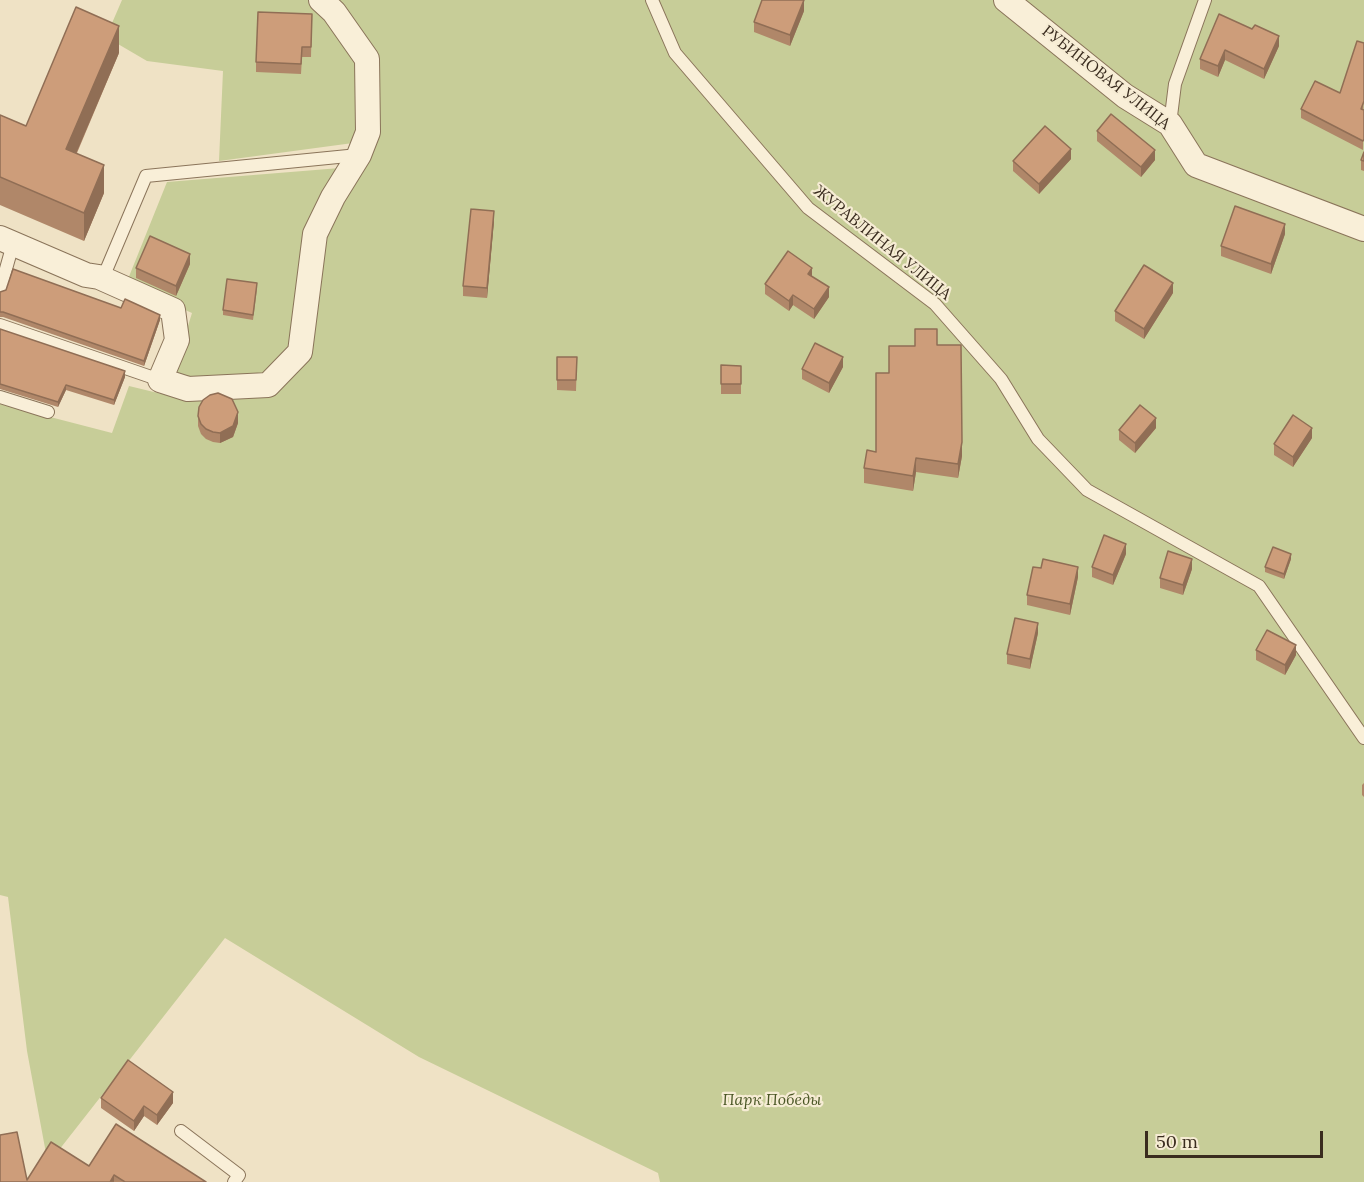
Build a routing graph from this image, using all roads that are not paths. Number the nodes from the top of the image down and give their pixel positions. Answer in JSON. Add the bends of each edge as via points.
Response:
{"nodes":[{"id":1,"x":321,"y":0,"type":"edge"},
{"id":2,"x":652,"y":0,"type":"edge"},
{"id":3,"x":1006,"y":0,"type":"edge"},
{"id":4,"x":1205,"y":0,"type":"edge"},
{"id":5,"x":1170,"y":124,"type":"junction"},
{"id":6,"x":359,"y":155,"type":"junction"},
{"id":7,"x":1364,"y":229,"type":"edge"},
{"id":8,"x":7,"y":241,"type":"edge"},
{"id":9,"x":99,"y":277,"type":"junction"},
{"id":10,"x":0,"y":290,"type":"edge"},
{"id":11,"x":0,"y":325,"type":"edge"},
{"id":12,"x":160,"y":380,"type":"junction"},
{"id":13,"x":0,"y":397,"type":"edge"},
{"id":14,"x":48,"y":412,"type":"dead end"},
{"id":15,"x":1364,"y":738,"type":"edge"},
{"id":16,"x":181,"y":1131,"type":"dead end"},
{"id":17,"x":234,"y":1182,"type":"edge"}],
"edges":[{"from":1,"to":6,"type":"street","via":[[367,59],[368,132]]},
{"from":2,"to":15,"type":"lane","name":"ЖУРАВЛИНАЯ УЛИЦА","via":[[675,52],[808,208],[935,304],[1001,379],[1038,439],[1086,490],[1259,586]]},
{"from":3,"to":5,"type":"street","name":"РУБИНОВАЯ УЛИЦА","via":[[1125,96]]},
{"from":4,"to":5,"type":"lane","via":[[1175,84]]},
{"from":5,"to":7,"type":"street","name":"РУБИНОВАЯ УЛИЦА","via":[[1196,165]]},
{"from":6,"to":9,"type":"lane","via":[[146,176],[105,273]]},
{"from":6,"to":12,"type":"street","via":[[315,234],[300,352],[268,385],[188,389]]},
{"from":8,"to":9,"type":"street"},
{"from":8,"to":10,"type":"lane"},
{"from":9,"to":12,"type":"street","via":[[173,310],[177,339]]},
{"from":11,"to":12,"type":"lane"},
{"from":13,"to":14,"type":"lane"},
{"from":16,"to":17,"type":"lane","via":[[239,1175]]}]}
